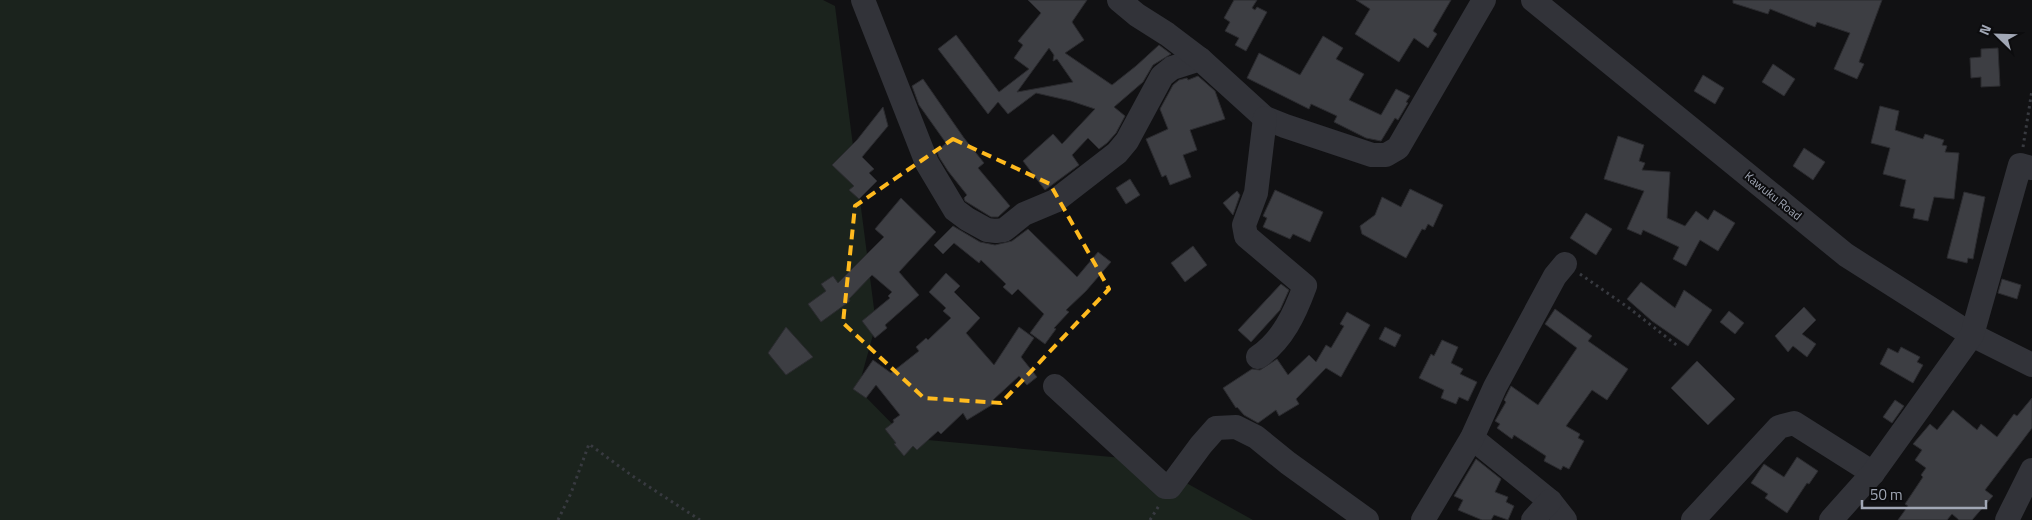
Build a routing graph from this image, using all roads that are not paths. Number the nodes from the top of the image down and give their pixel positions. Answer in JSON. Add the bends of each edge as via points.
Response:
{"nodes":[{"id":1,"x":863,"y":0,"type":"edge"},
{"id":2,"x":1119,"y":0,"type":"edge"},
{"id":3,"x":1484,"y":0,"type":"edge"},
{"id":4,"x":1533,"y":0,"type":"edge"},
{"id":5,"x":1200,"y":59,"type":"junction"},
{"id":6,"x":1265,"y":118,"type":"junction"},
{"id":7,"x":2026,"y":167,"type":"edge"},
{"id":8,"x":1565,"y":264,"type":"road end"},
{"id":9,"x":1972,"y":335,"type":"junction"},
{"id":10,"x":1258,"y":357,"type":"dead end"},
{"id":11,"x":2032,"y":365,"type":"edge"},
{"id":12,"x":1054,"y":386,"type":"dead end"},
{"id":13,"x":1472,"y":438,"type":"junction"},
{"id":14,"x":2032,"y":470,"type":"edge"},
{"id":15,"x":1873,"y":473,"type":"junction"},
{"id":16,"x":1550,"y":501,"type":"junction"},
{"id":17,"x":1367,"y":520,"type":"edge"},
{"id":18,"x":1423,"y":520,"type":"edge"},
{"id":19,"x":1533,"y":520,"type":"edge"},
{"id":20,"x":1565,"y":520,"type":"edge"},
{"id":21,"x":1693,"y":520,"type":"edge"},
{"id":22,"x":1831,"y":520,"type":"edge"},
{"id":23,"x":2007,"y":520,"type":"edge"}],
"edges":[{"from":1,"to":5,"type":"street","via":[[927,163],[955,210],[987,230],[1004,230],[1024,214],[1055,201],[1117,153],[1127,141],[1162,76],[1172,68]]},
{"from":2,"to":5,"type":"street"},
{"from":3,"to":6,"type":"street","via":[[1398,148],[1390,154],[1372,155]]},
{"from":4,"to":9,"type":"street","name":"Kawuku Road","via":[[1846,255]]},
{"from":5,"to":6,"type":"street"},
{"from":6,"to":10,"type":"street","via":[[1256,192],[1244,225],[1246,236],[1305,286],[1295,312],[1271,348]]},
{"from":7,"to":9,"type":"street"},
{"from":8,"to":13,"type":"street","via":[[1555,276],[1508,363]]},
{"from":9,"to":11,"type":"street","name":"Kawuku Road"},
{"from":9,"to":15,"type":"street"},
{"from":12,"to":17,"type":"street","via":[[1165,487],[1170,487],[1216,428],[1236,427],[1256,437]]},
{"from":13,"to":16,"type":"street"},
{"from":13,"to":18,"type":"street"},
{"from":14,"to":23,"type":"street"},
{"from":15,"to":21,"type":"street","via":[[1794,423],[1784,425]]},
{"from":15,"to":22,"type":"street"},
{"from":16,"to":19,"type":"street"},
{"from":16,"to":20,"type":"street"}]}
